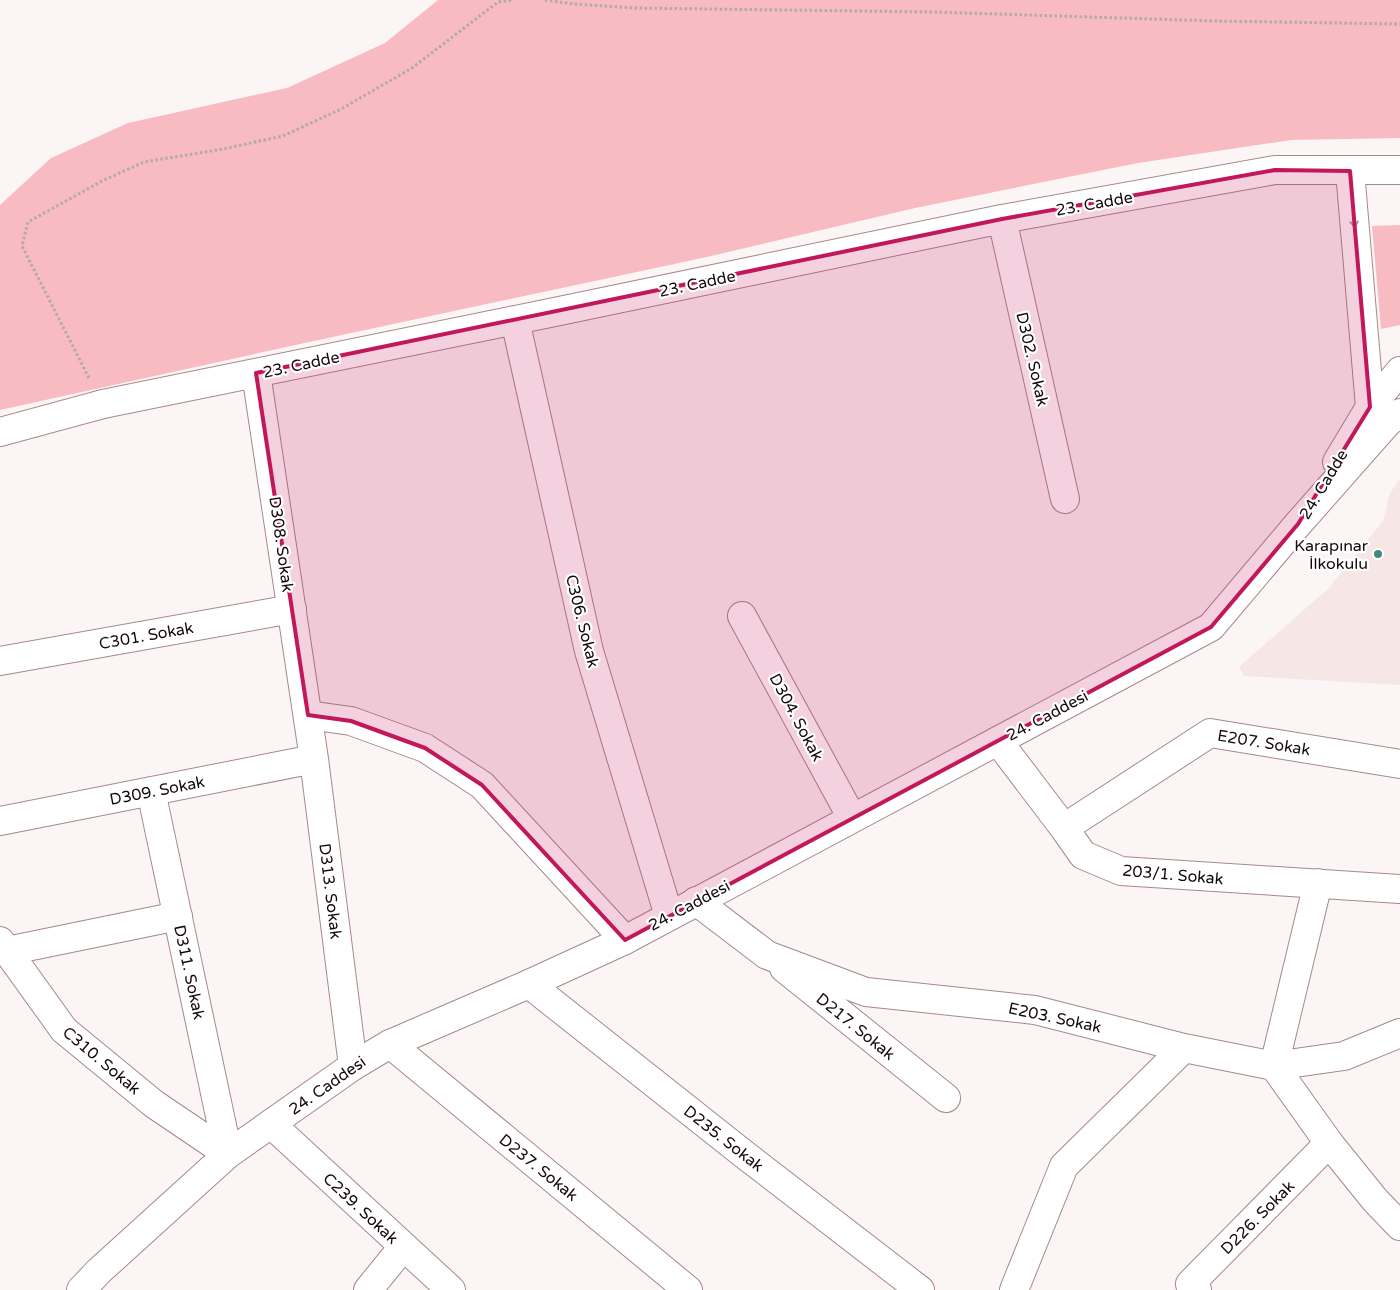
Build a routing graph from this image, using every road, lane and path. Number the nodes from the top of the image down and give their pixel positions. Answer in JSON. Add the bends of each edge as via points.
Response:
{"nodes":[{"id":1,"x":513,"y":0,"type":"edge"},
{"id":2,"x":545,"y":0,"type":"edge"},
{"id":3,"x":1400,"y":24,"type":"edge"},
{"id":4,"x":1400,"y":170,"type":"edge"},
{"id":5,"x":1350,"y":171,"type":"junction"},
{"id":6,"x":1002,"y":219,"type":"junction"},
{"id":7,"x":514,"y":320,"type":"junction"},
{"id":8,"x":1400,"y":371,"type":"edge"},
{"id":9,"x":256,"y":373,"type":"junction"},
{"id":10,"x":103,"y":404,"type":"junction"},
{"id":11,"x":1386,"y":414,"type":"edge"},
{"id":12,"x":0,"y":432,"type":"edge"},
{"id":13,"x":1065,"y":499,"type":"dead end"},
{"id":14,"x":1298,"y":524,"type":"joint"},
{"id":15,"x":292,"y":609,"type":"junction"},
{"id":16,"x":742,"y":616,"type":"dead end"},
{"id":17,"x":0,"y":661,"type":"edge"},
{"id":18,"x":308,"y":715,"type":"junction"},
{"id":19,"x":998,"y":741,"type":"junction"},
{"id":20,"x":314,"y":759,"type":"junction"},
{"id":21,"x":1400,"y":764,"type":"edge"},
{"id":22,"x":152,"y":791,"type":"junction"},
{"id":23,"x":852,"y":818,"type":"junction"},
{"id":24,"x":0,"y":821,"type":"edge"},
{"id":25,"x":1064,"y":828,"type":"junction"},
{"id":26,"x":1318,"y":884,"type":"junction"},
{"id":27,"x":1400,"y":889,"type":"edge"},
{"id":28,"x":696,"y":901,"type":"junction"},
{"id":29,"x":178,"y":916,"type":"junction"},
{"id":30,"x":668,"y":916,"type":"junction"},
{"id":31,"x":625,"y":940,"type":"junction"},
{"id":32,"x":4,"y":946,"type":"edge"},
{"id":33,"x":767,"y":954,"type":"junction"},
{"id":34,"x":529,"y":984,"type":"junction"},
{"id":35,"x":1400,"y":1033,"type":"edge"},
{"id":36,"x":390,"y":1044,"type":"junction"},
{"id":37,"x":1184,"y":1048,"type":"junction"},
{"id":38,"x":353,"y":1066,"type":"junction"},
{"id":39,"x":1274,"y":1066,"type":"junction"},
{"id":40,"x":946,"y":1098,"type":"dead end"},
{"id":41,"x":271,"y":1124,"type":"junction"},
{"id":42,"x":1330,"y":1143,"type":"junction"},
{"id":43,"x":228,"y":1154,"type":"junction"},
{"id":44,"x":1400,"y":1226,"type":"edge"},
{"id":45,"x":402,"y":1247,"type":"junction"},
{"id":46,"x":81,"y":1290,"type":"edge"},
{"id":47,"x":368,"y":1290,"type":"edge"},
{"id":48,"x":451,"y":1290,"type":"edge"},
{"id":49,"x":688,"y":1290,"type":"edge"},
{"id":50,"x":920,"y":1290,"type":"edge"},
{"id":51,"x":1014,"y":1290,"type":"edge"},
{"id":52,"x":1197,"y":1290,"type":"edge"}],
"edges":[{"from":1,"to":10,"type":"path","via":[[498,2],[412,68],[341,109],[283,136],[144,162],[28,222],[22,246]]},
{"from":2,"to":3,"type":"path","via":[[635,8],[729,11],[934,12]]},
{"from":4,"to":5,"type":"street","name":"23. Cadde"},
{"from":5,"to":6,"type":"street","name":"23. Cadde","via":[[1275,170]]},
{"from":5,"to":11,"type":"street","one_way":true},
{"from":6,"to":7,"type":"street","name":"23. Cadde"},
{"from":6,"to":13,"type":"street","name":"D302. Sokak"},
{"from":7,"to":9,"type":"street","name":"23. Cadde"},
{"from":7,"to":30,"type":"street","name":"C306. Sokak","via":[[588,651]]},
{"from":8,"to":11,"type":"street","name":"24. Cadde"},
{"from":9,"to":10,"type":"street","name":"23. Cadde"},
{"from":9,"to":15,"type":"street","name":"D308. Sokak"},
{"from":10,"to":12,"type":"street","name":"23. Cadde"},
{"from":11,"to":14,"type":"street","name":"24. Cadde"},
{"from":14,"to":19,"type":"street","name":"24. Caddesi","via":[[1212,627]]},
{"from":15,"to":17,"type":"street","name":"C301. Sokak"},
{"from":15,"to":18,"type":"street","name":"D308. Sokak"},
{"from":16,"to":23,"type":"street","name":"D304. Sokak"},
{"from":18,"to":20,"type":"street","name":"D313. Sokak"},
{"from":18,"to":31,"type":"street","via":[[351,721],[425,748],[482,785]]},
{"from":19,"to":23,"type":"street","name":"24. Caddesi"},
{"from":19,"to":25,"type":"street","name":"203/1. Sokak"},
{"from":20,"to":22,"type":"street","name":"D309. Sokak"},
{"from":20,"to":38,"type":"street","name":"D313. Sokak"},
{"from":21,"to":25,"type":"street","name":"E207. Sokak","via":[[1210,733]]},
{"from":22,"to":24,"type":"street","name":"D309. Sokak"},
{"from":22,"to":29,"type":"street","name":"D311. Sokak"},
{"from":23,"to":28,"type":"street","name":"24. Caddesi"},
{"from":25,"to":26,"type":"street","name":"203/1. Sokak","via":[[1083,855],[1121,872]]},
{"from":26,"to":27,"type":"street","name":"203/1. Sokak"},
{"from":26,"to":39,"type":"street"},
{"from":28,"to":30,"type":"street","name":"24. Caddesi"},
{"from":28,"to":33,"type":"street","name":"E203. Sokak"},
{"from":29,"to":32,"type":"street"},
{"from":29,"to":43,"type":"street","name":"D311. Sokak"},
{"from":30,"to":31,"type":"street","name":"24. Caddesi"},
{"from":31,"to":34,"type":"street","name":"24. Caddesi"},
{"from":32,"to":43,"type":"street","name":"C310. Sokak","via":[[64,1030],[154,1104]]},
{"from":33,"to":37,"type":"street","name":"E203. Sokak","via":[[866,992],[1035,1010]]},
{"from":33,"to":40,"type":"street","name":"D217. Sokak"},
{"from":34,"to":36,"type":"street","name":"24. Caddesi"},
{"from":34,"to":50,"type":"street","name":"D235. Sokak"},
{"from":35,"to":39,"type":"street","name":"E203. Sokak","via":[[1344,1056]]},
{"from":36,"to":38,"type":"street","name":"24. Caddesi"},
{"from":36,"to":49,"type":"street","name":"D237. Sokak"},
{"from":37,"to":39,"type":"street","name":"E203. Sokak"},
{"from":37,"to":51,"type":"street","via":[[1064,1166]]},
{"from":38,"to":41,"type":"street","name":"24. Caddesi"},
{"from":39,"to":42,"type":"street"},
{"from":41,"to":43,"type":"street","name":"24. Caddesi"},
{"from":41,"to":45,"type":"street","name":"C239. Sokak"},
{"from":42,"to":44,"type":"street"},
{"from":42,"to":52,"type":"street","name":"D226. Sokak","via":[[1190,1284]]},
{"from":43,"to":46,"type":"street","name":"24. Caddesi"},
{"from":45,"to":47,"type":"street"},
{"from":45,"to":48,"type":"street","name":"C239. Sokak"}]}
